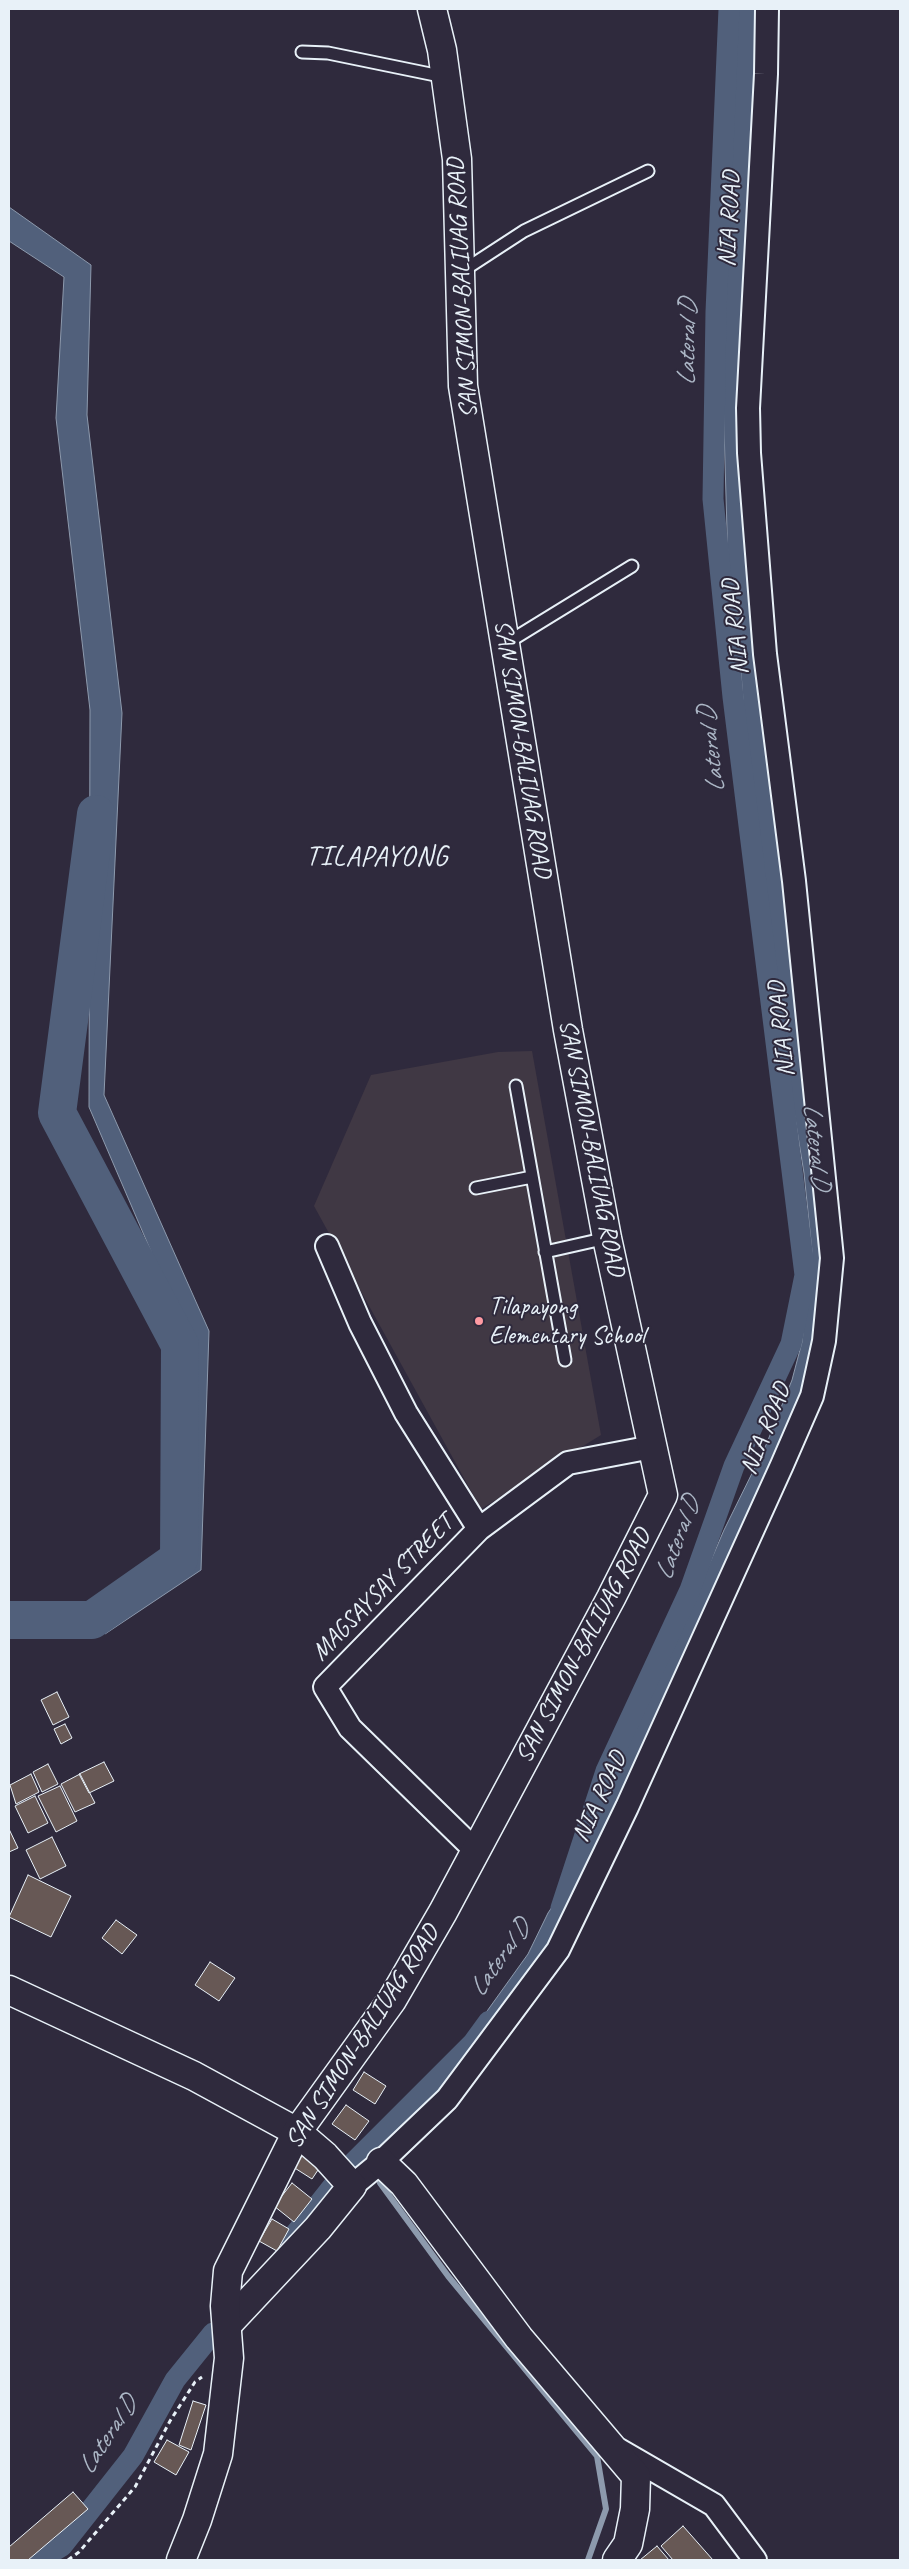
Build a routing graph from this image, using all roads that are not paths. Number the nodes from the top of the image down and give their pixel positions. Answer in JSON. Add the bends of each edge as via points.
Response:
{"nodes":[{"id":1,"x":432,"y":9,"type":"edge"},
{"id":2,"x":768,"y":9,"type":"edge"},
{"id":3,"x":302,"y":52,"type":"dead end"},
{"id":4,"x":445,"y":77,"type":"junction"},
{"id":5,"x":648,"y":171,"type":"dead end"},
{"id":6,"x":460,"y":273,"type":"junction"},
{"id":7,"x":632,"y":566,"type":"dead end"},
{"id":8,"x":505,"y":644,"type":"junction"},
{"id":9,"x":516,"y":1086,"type":"dead end"},
{"id":10,"x":532,"y":1177,"type":"junction"},
{"id":11,"x":476,"y":1188,"type":"dead end"},
{"id":12,"x":607,"y":1238,"type":"junction"},
{"id":13,"x":327,"y":1246,"type":"dead end"},
{"id":14,"x":545,"y":1252,"type":"junction"},
{"id":15,"x":565,"y":1360,"type":"dead end"},
{"id":16,"x":652,"y":1447,"type":"junction"},
{"id":17,"x":479,"y":1529,"type":"junction"},
{"id":18,"x":476,"y":1851,"type":"junction"},
{"id":19,"x":9,"y":1990,"type":"edge"},
{"id":20,"x":297,"y":2132,"type":"junction"},
{"id":21,"x":381,"y":2162,"type":"junction"},
{"id":22,"x":352,"y":2186,"type":"junction"},
{"id":23,"x":227,"y":2325,"type":"junction"},
{"id":24,"x":610,"y":2445,"type":"junction"},
{"id":25,"x":181,"y":2560,"type":"edge"},
{"id":26,"x":617,"y":2560,"type":"edge"},
{"id":27,"x":755,"y":2560,"type":"edge"}],
"edges":[{"from":1,"to":4,"type":"main road","name":"SAN SIMON-BALIUAG ROAD"},
{"from":2,"to":21,"type":"street","name":"NIA ROAD","via":[[749,389],[749,453],[765,654],[794,881],[832,1258],[824,1341],[812,1396],[786,1458],[558,1950],[448,2099]]},
{"from":3,"to":4,"type":"lane","via":[[328,53]]},
{"from":4,"to":6,"type":"main road","name":"SAN SIMON-BALIUAG ROAD","via":[[457,159]]},
{"from":5,"to":6,"type":"lane","via":[[524,231]]},
{"from":6,"to":8,"type":"main road","name":"SAN SIMON-BALIUAG ROAD","via":[[463,386]]},
{"from":7,"to":8,"type":"lane"},
{"from":8,"to":12,"type":"main road","name":"SAN SIMON-BALIUAG ROAD","via":[[568,1030]]},
{"from":9,"to":10,"type":"lane"},
{"from":10,"to":11,"type":"lane"},
{"from":10,"to":14,"type":"lane"},
{"from":12,"to":14,"type":"lane"},
{"from":12,"to":16,"type":"main road","name":"SAN SIMON-BALIUAG ROAD"},
{"from":13,"to":17,"type":"street","via":[[360,1323],[406,1413]]},
{"from":14,"to":15,"type":"lane"},
{"from":16,"to":17,"type":"street","name":"MAGSAYSAY STREET","via":[[568,1463]]},
{"from":16,"to":18,"type":"main road","name":"SAN SIMON-BALIUAG ROAD","via":[[663,1495]]},
{"from":17,"to":18,"type":"street","name":"MAGSAYSAY STREET","via":[[325,1687],[350,1728]]},
{"from":18,"to":20,"type":"main road","name":"SAN SIMON-BALIUAG ROAD","via":[[392,2000]]},
{"from":19,"to":20,"type":"main road","via":[[194,2076]]},
{"from":20,"to":22,"type":"main road"},
{"from":20,"to":23,"type":"main road","name":"SAN SIMON-BALIUAG ROAD","via":[[228,2271]]},
{"from":21,"to":22,"type":"street","name":"NIA ROAD"},
{"from":21,"to":24,"type":"main road","via":[[404,2184],[519,2338]]},
{"from":22,"to":23,"type":"main road","via":[[318,2228]]},
{"from":23,"to":25,"type":"main road","name":"SAN SIMON-BALIUAG ROAD","via":[[228,2358],[218,2454]]},
{"from":24,"to":26,"type":"main road","via":[[636,2476],[635,2510],[628,2544]]},
{"from":24,"to":27,"type":"street","via":[[714,2505]]}]}
